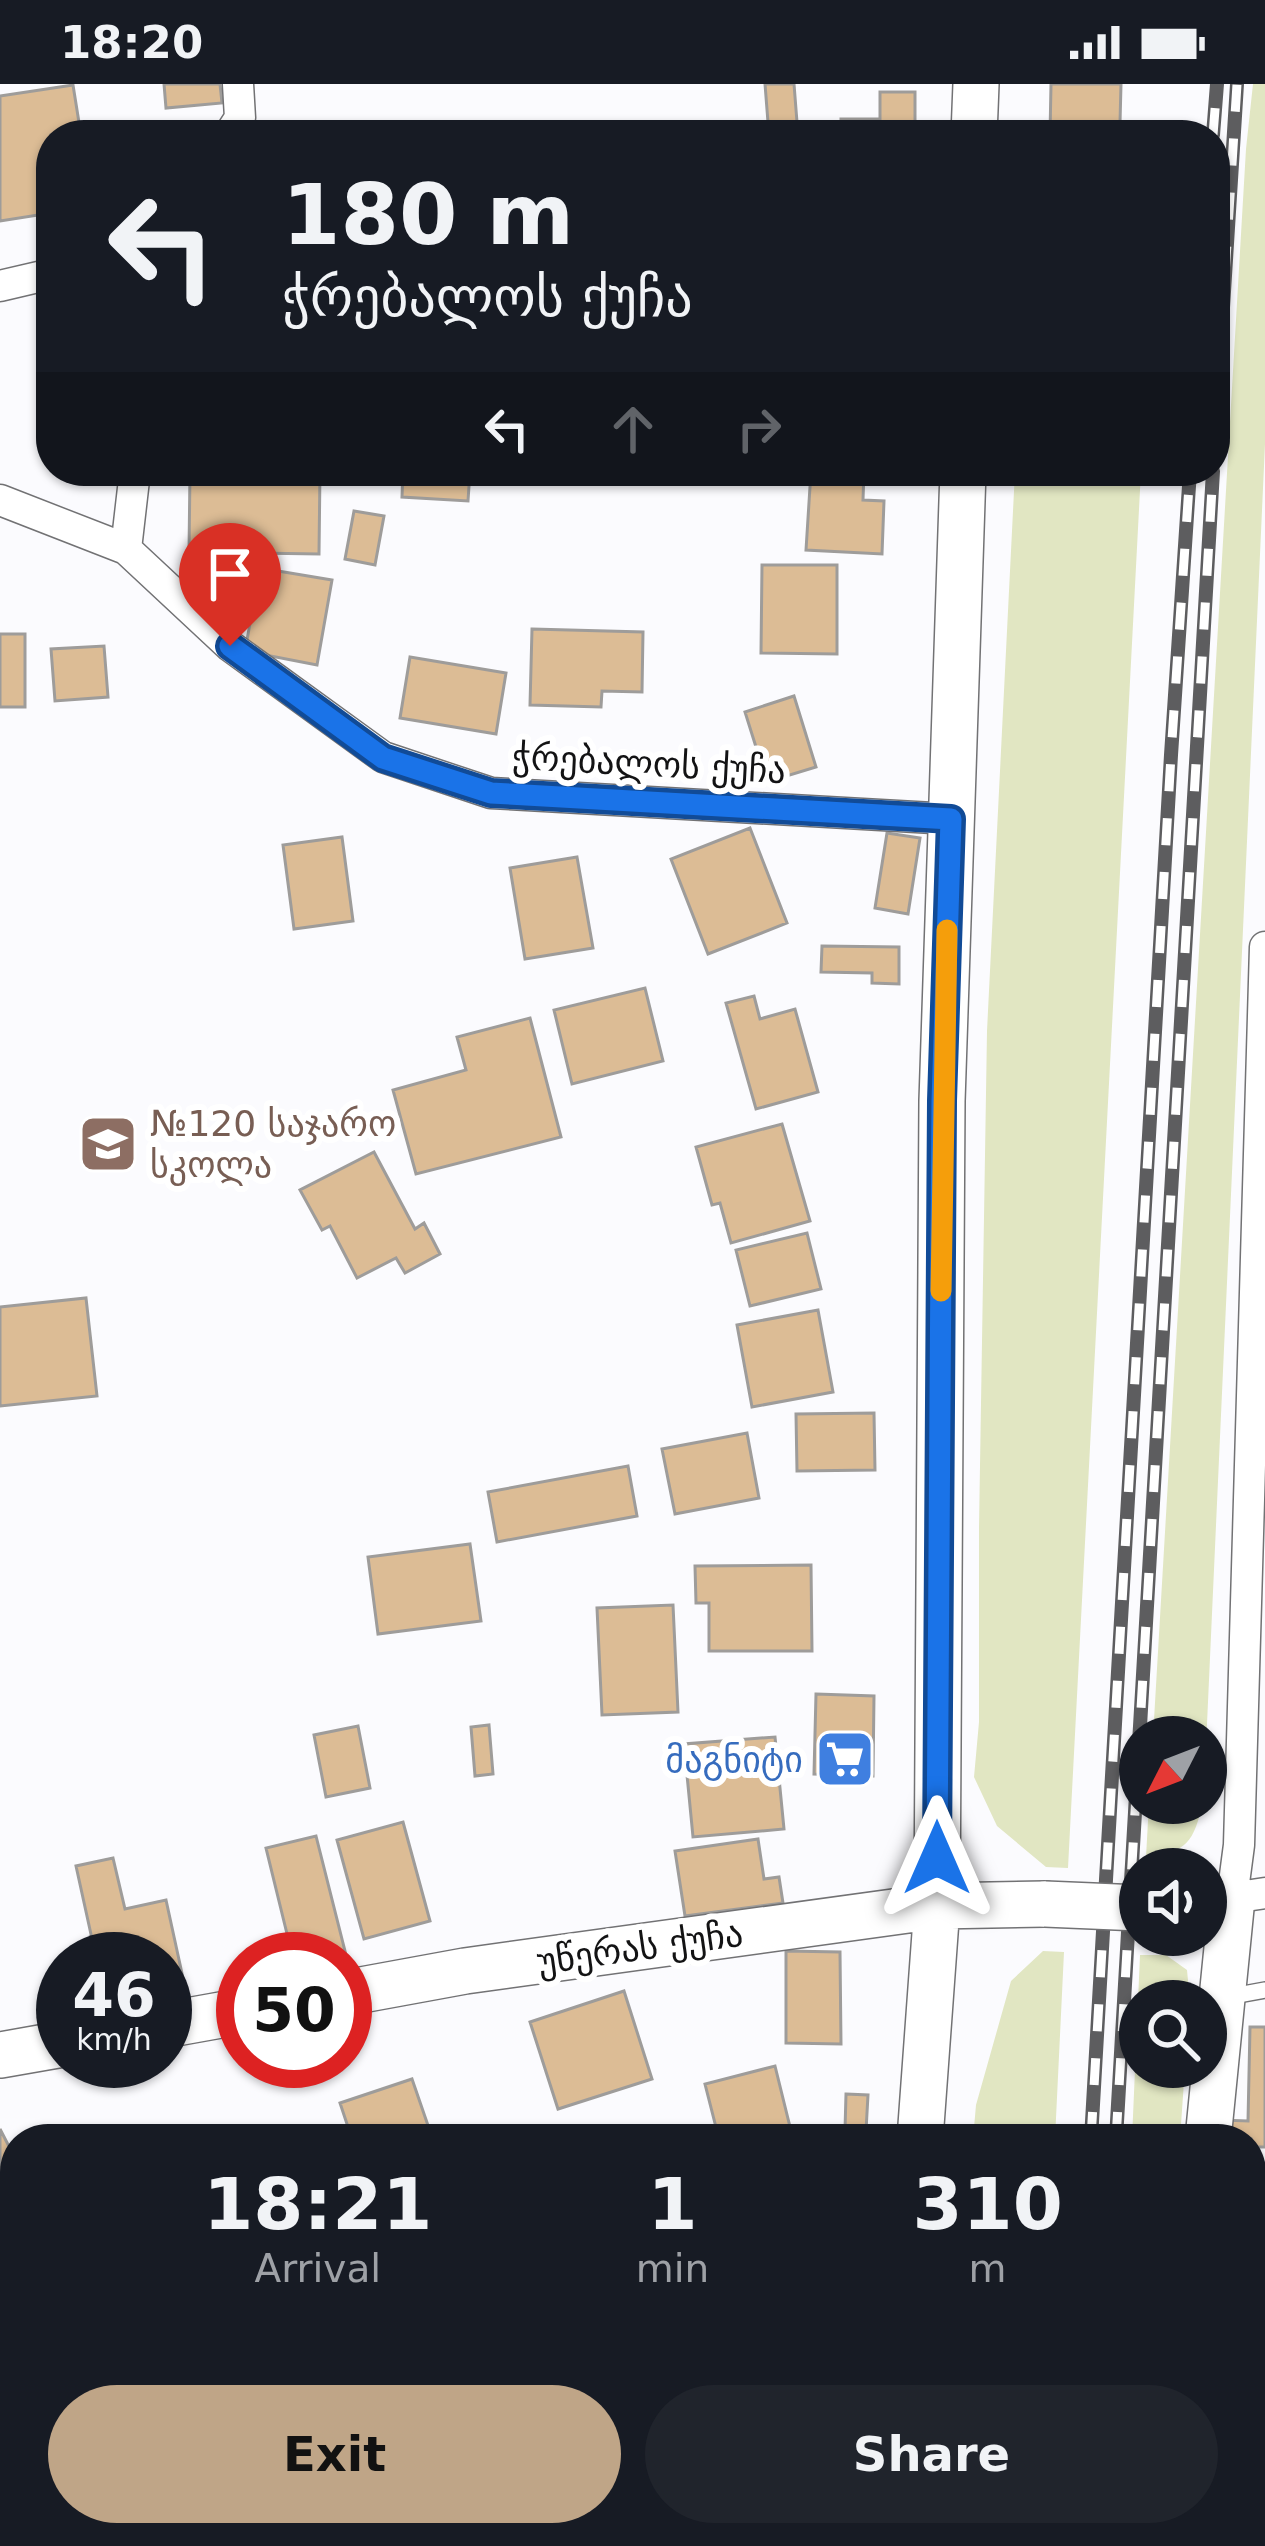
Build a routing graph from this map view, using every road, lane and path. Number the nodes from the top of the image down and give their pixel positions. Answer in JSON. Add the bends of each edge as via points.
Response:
{"nodes":[{"id":1,"x":238,"y":84,"type":"edge"},
{"id":2,"x":976,"y":84,"type":"edge"},
{"id":3,"x":239,"y":120,"type":"edge"},
{"id":4,"x":975,"y":120,"type":"edge"},
{"id":5,"x":36,"y":278,"type":"edge"},
{"id":6,"x":0,"y":286,"type":"edge"},
{"id":7,"x":133,"y":486,"type":"edge"},
{"id":8,"x":962,"y":486,"type":"edge"},
{"id":9,"x":0,"y":500,"type":"edge"},
{"id":10,"x":126,"y":549,"type":"junction"},
{"id":11,"x":951,"y":819,"type":"junction"},
{"id":12,"x":1265,"y":947,"type":"edge"},
{"id":13,"x":1264,"y":1019,"type":"edge"},
{"id":14,"x":1261,"y":1217,"type":"edge"},
{"id":15,"x":1234,"y":1898,"type":"edge"},
{"id":16,"x":937,"y":1906,"type":"junction"},
{"id":17,"x":1119,"y":1907,"type":"edge"},
{"id":18,"x":372,"y":1988,"type":"edge"},
{"id":19,"x":1244,"y":1994,"type":"edge"},
{"id":20,"x":36,"y":2049,"type":"edge"},
{"id":21,"x":0,"y":2055,"type":"edge"},
{"id":22,"x":921,"y":2124,"type":"edge"},
{"id":23,"x":1212,"y":2124,"type":"edge"}],
"edges":[{"from":1,"to":3,"type":"street"},
{"from":2,"to":4,"type":"main road"},
{"from":5,"to":6,"type":"street"},
{"from":7,"to":10,"type":"street"},
{"from":8,"to":11,"type":"main road"},
{"from":9,"to":10,"type":"street","name":"ჭრებალოს ქუჩა"},
{"from":10,"to":11,"type":"street","name":"ჭრებალოს ქუჩა","via":[[230,646],[383,758],[491,793]]},
{"from":11,"to":16,"type":"main road"},
{"from":12,"to":13,"type":"street"},
{"from":13,"to":14,"type":"street"},
{"from":14,"to":15,"type":"street"},
{"from":15,"to":19,"type":"main road"},
{"from":16,"to":17,"type":"main road","name":"უწერას ქუჩა","bridge":true},
{"from":16,"to":18,"type":"main road","name":"უწერას ქუჩა"},
{"from":16,"to":22,"type":"main road"},
{"from":19,"to":23,"type":"main road"},
{"from":20,"to":21,"type":"main road"}]}
